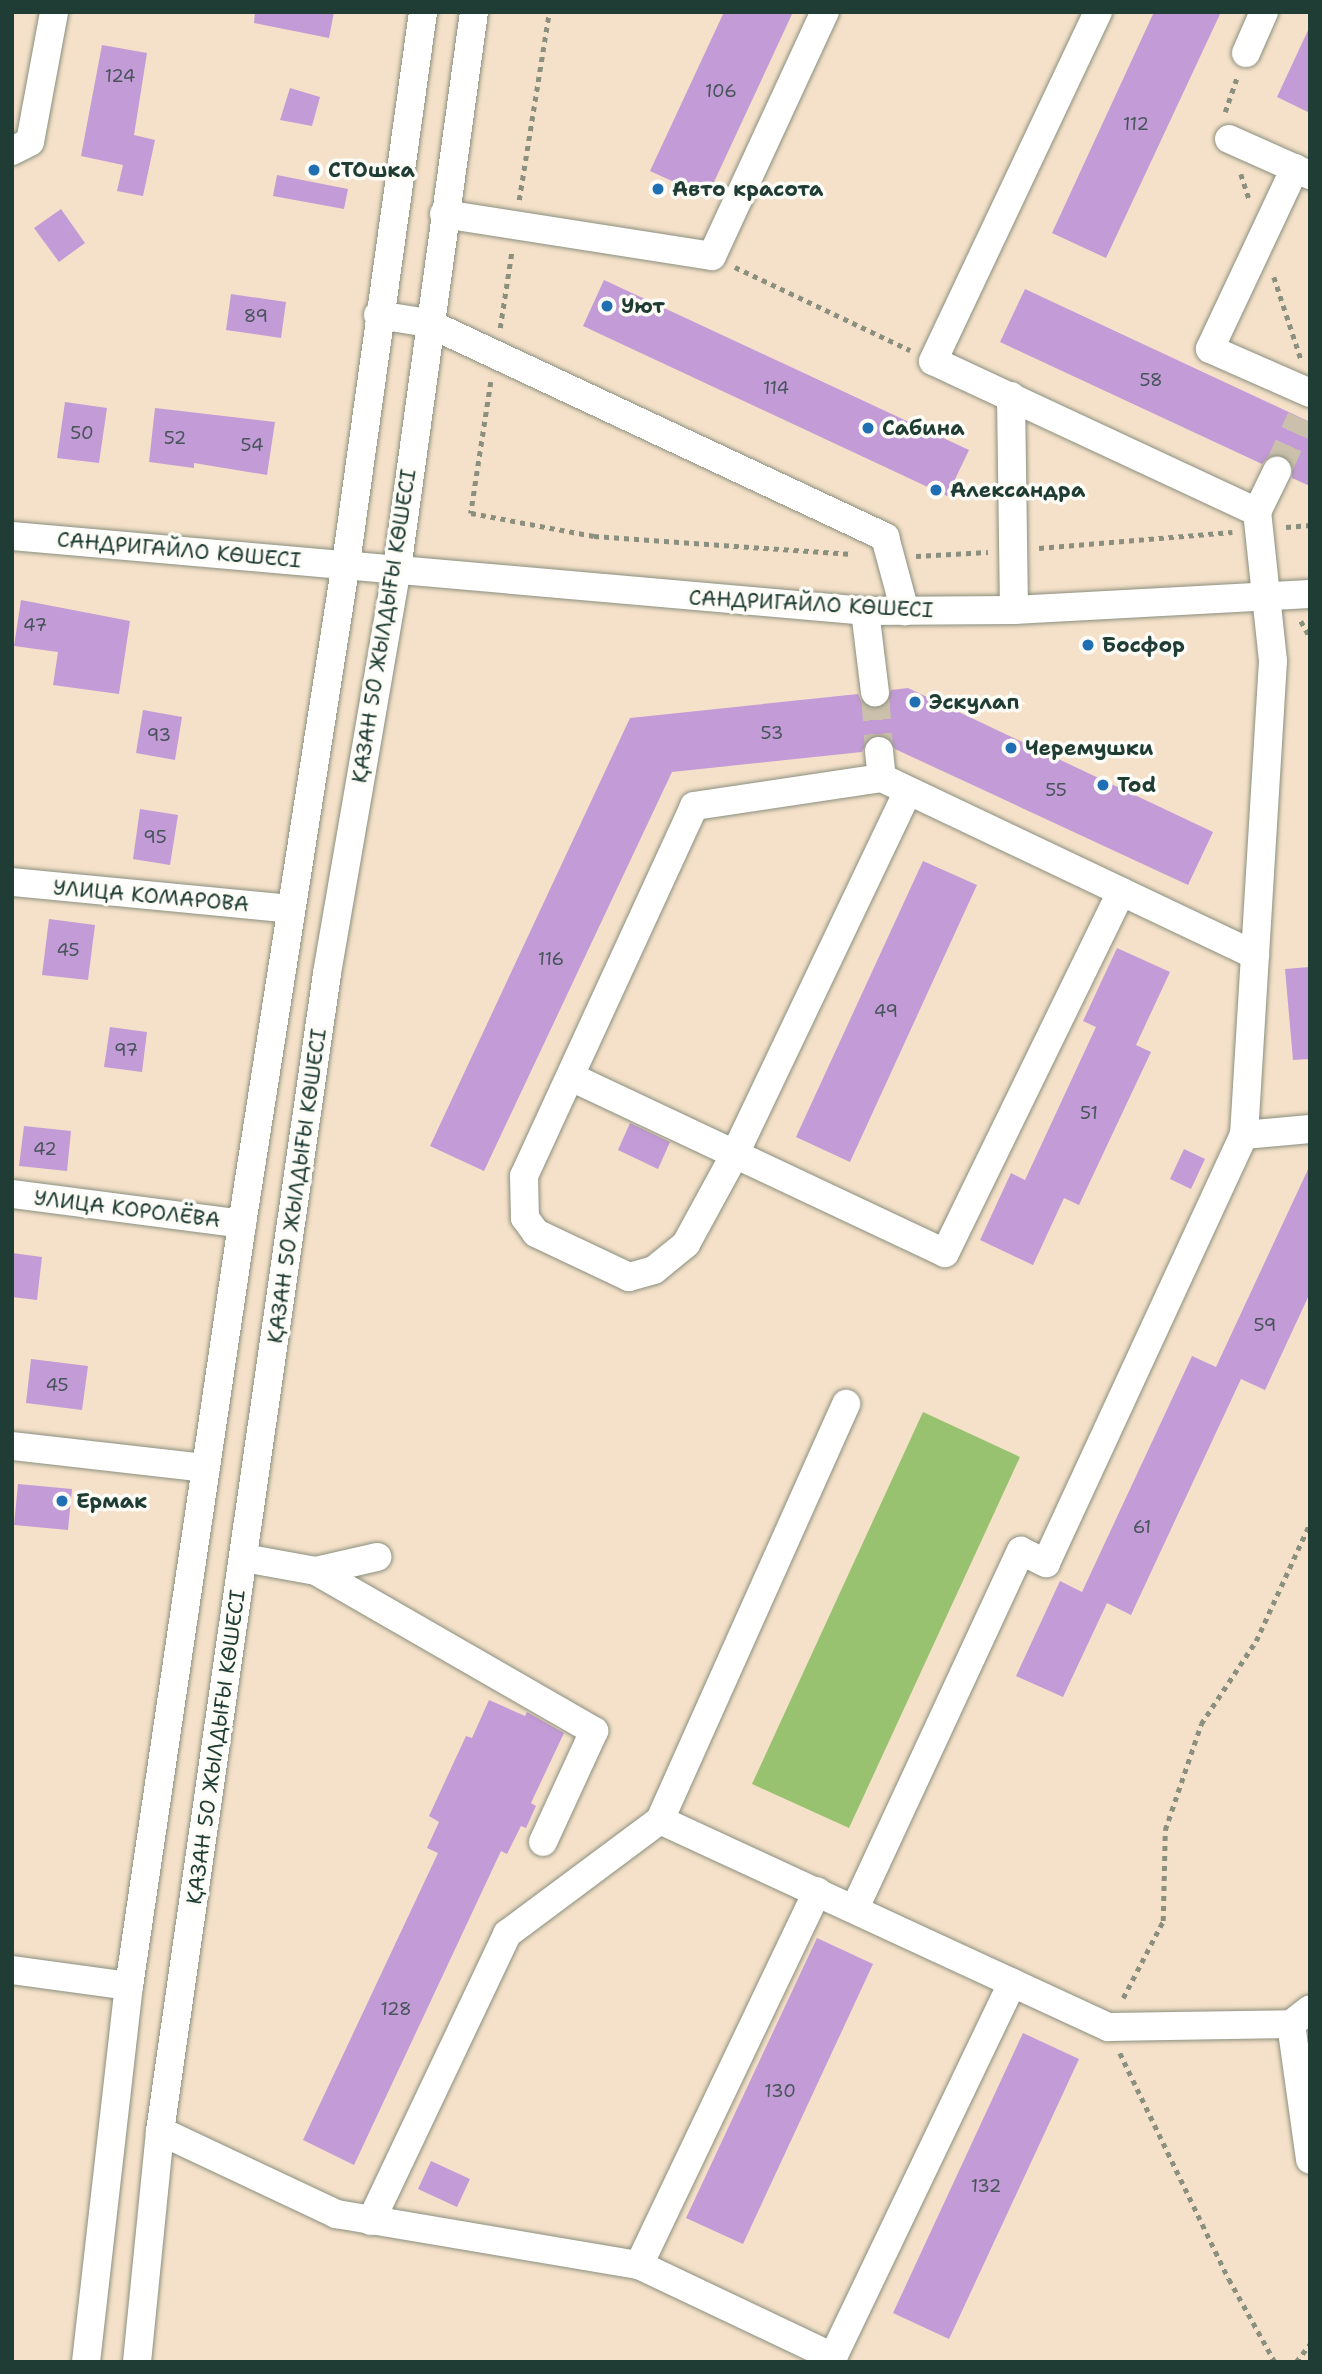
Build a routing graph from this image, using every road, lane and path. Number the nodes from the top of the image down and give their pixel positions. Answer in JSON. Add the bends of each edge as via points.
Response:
{"nodes":[{"id":1,"x":54,"y":12,"type":"edge"},
{"id":2,"x":424,"y":12,"type":"edge"},
{"id":3,"x":474,"y":12,"type":"edge"},
{"id":4,"x":548,"y":12,"type":"edge"},
{"id":5,"x":825,"y":12,"type":"edge"},
{"id":6,"x":1098,"y":12,"type":"edge"},
{"id":7,"x":1264,"y":12,"type":"edge"},
{"id":8,"x":1246,"y":53,"type":"dead end"},
{"id":9,"x":1229,"y":139,"type":"dead end"},
{"id":10,"x":12,"y":151,"type":"edge"},
{"id":11,"x":1302,"y":172,"type":"edge"},
{"id":12,"x":444,"y":214,"type":"junction"},
{"id":13,"x":516,"y":225,"type":"junction"},
{"id":14,"x":712,"y":256,"type":"junction"},
{"id":15,"x":378,"y":314,"type":"junction"},
{"id":16,"x":428,"y":323,"type":"junction"},
{"id":17,"x":495,"y":355,"type":"junction"},
{"id":18,"x":933,"y":361,"type":"junction"},
{"id":19,"x":1011,"y":396,"type":"junction"},
{"id":20,"x":1307,"y":404,"type":"edge"},
{"id":21,"x":1277,"y":471,"type":"tunnel mouth"},
{"id":22,"x":1258,"y":521,"type":"junction"},
{"id":23,"x":1310,"y":525,"type":"edge"},
{"id":24,"x":12,"y":536,"type":"edge"},
{"id":25,"x":1013,"y":550,"type":"junction"},
{"id":26,"x":890,"y":555,"type":"junction"},
{"id":27,"x":346,"y":563,"type":"junction"},
{"id":28,"x":397,"y":569,"type":"junction"},
{"id":29,"x":1310,"y":594,"type":"edge"},
{"id":30,"x":1266,"y":598,"type":"junction"},
{"id":31,"x":1014,"y":610,"type":"junction"},
{"id":32,"x":865,"y":611,"type":"junction"},
{"id":33,"x":905,"y":611,"type":"junction"},
{"id":34,"x":875,"y":692,"type":"tunnel mouth"},
{"id":35,"x":908,"y":791,"type":"junction"},
{"id":36,"x":12,"y":882,"type":"edge"},
{"id":37,"x":1121,"y":892,"type":"junction"},
{"id":38,"x":290,"y":909,"type":"junction"},
{"id":39,"x":1255,"y":955,"type":"junction"},
{"id":40,"x":283,"y":966,"type":"junction"},
{"id":41,"x":327,"y":973,"type":"junction"},
{"id":42,"x":571,"y":1077,"type":"junction"},
{"id":43,"x":1310,"y":1129,"type":"edge"},
{"id":44,"x":1244,"y":1135,"type":"junction"},
{"id":45,"x":735,"y":1154,"type":"junction"},
{"id":46,"x":12,"y":1194,"type":"edge"},
{"id":47,"x":242,"y":1224,"type":"junction"},
{"id":48,"x":846,"y":1404,"type":"dead end"},
{"id":49,"x":12,"y":1446,"type":"edge"},
{"id":50,"x":206,"y":1468,"type":"junction"},
{"id":51,"x":1310,"y":1523,"type":"edge"},
{"id":52,"x":377,"y":1557,"type":"dead end"},
{"id":53,"x":244,"y":1558,"type":"junction"},
{"id":54,"x":316,"y":1571,"type":"junction"},
{"id":55,"x":660,"y":1820,"type":"junction"},
{"id":56,"x":543,"y":1842,"type":"dead end"},
{"id":57,"x":817,"y":1891,"type":"junction"},
{"id":58,"x":855,"y":1908,"type":"junction"},
{"id":59,"x":12,"y":1970,"type":"edge"},
{"id":60,"x":1012,"y":1983,"type":"junction"},
{"id":61,"x":129,"y":1986,"type":"junction"},
{"id":62,"x":1300,"y":2017,"type":"edge"},
{"id":63,"x":1108,"y":2028,"type":"junction"},
{"id":64,"x":160,"y":2131,"type":"junction"},
{"id":65,"x":1310,"y":2160,"type":"edge"},
{"id":66,"x":371,"y":2221,"type":"junction"},
{"id":67,"x":639,"y":2265,"type":"junction"},
{"id":68,"x":1310,"y":2344,"type":"edge"},
{"id":69,"x":86,"y":2362,"type":"edge"},
{"id":70,"x":137,"y":2362,"type":"edge"},
{"id":71,"x":1275,"y":2362,"type":"edge"},
{"id":72,"x":1296,"y":2362,"type":"edge"}],
"edges":[{"from":1,"to":10,"type":"street","via":[[30,142]]},
{"from":2,"to":15,"type":"street"},
{"from":3,"to":12,"type":"street","name":"ҚАЗАН 50 ЖЫЛДЫҒЫ КӨШЕСІ"},
{"from":4,"to":13,"type":"path"},
{"from":5,"to":14,"type":"street"},
{"from":6,"to":18,"type":"street"},
{"from":7,"to":8,"type":"street"},
{"from":9,"to":11,"type":"street"},
{"from":11,"to":20,"type":"street","via":[[1210,349]]},
{"from":12,"to":13,"type":"street"},
{"from":12,"to":16,"type":"street","name":"ҚАЗАН 50 ЖЫЛДЫҒЫ КӨШЕСІ"},
{"from":13,"to":14,"type":"street"},
{"from":13,"to":17,"type":"path"},
{"from":14,"to":18,"type":"path"},
{"from":15,"to":16,"type":"street"},
{"from":15,"to":27,"type":"street"},
{"from":16,"to":17,"type":"street"},
{"from":16,"to":28,"type":"street","name":"ҚАЗАН 50 ЖЫЛДЫҒЫ КӨШЕСІ"},
{"from":17,"to":26,"type":"street","via":[[885,537]]},
{"from":17,"to":26,"type":"path","via":[[471,513],[594,536]]},
{"from":18,"to":19,"type":"street"},
{"from":19,"to":22,"type":"street"},
{"from":19,"to":25,"type":"street"},
{"from":21,"to":22,"type":"street"},
{"from":22,"to":23,"type":"path"},
{"from":22,"to":25,"type":"path"},
{"from":22,"to":30,"type":"street"},
{"from":24,"to":27,"type":"street","name":"САНДРИГАЙЛО КӨШЕСІ"},
{"from":25,"to":26,"type":"path"},
{"from":25,"to":31,"type":"street"},
{"from":26,"to":33,"type":"street"},
{"from":27,"to":28,"type":"street","name":"САНДРИГАЙЛО КӨШЕСІ"},
{"from":27,"to":38,"type":"street"},
{"from":28,"to":32,"type":"street","name":"САНДРИГАЙЛО КӨШЕСІ","via":[[730,603]]},
{"from":28,"to":41,"type":"street","name":"ҚАЗАН 50 ЖЫЛДЫҒЫ КӨШЕСІ"},
{"from":29,"to":30,"type":"street","name":"САНДРИГАЙЛО КӨШЕСІ"},
{"from":30,"to":31,"type":"street","name":"САНДРИГАЙЛО КӨШЕСІ"},
{"from":30,"to":39,"type":"street","via":[[1273,661]]},
{"from":31,"to":33,"type":"street","name":"САНДРИГАЙЛО КӨШЕСІ"},
{"from":32,"to":33,"type":"street","name":"САНДРИГАЙЛО КӨШЕСІ"},
{"from":32,"to":34,"type":"street"},
{"from":35,"to":37,"type":"street"},
{"from":35,"to":42,"type":"street","via":[[880,764],[694,806]]},
{"from":35,"to":45,"type":"street"},
{"from":36,"to":38,"type":"street","name":"УЛИЦА КОМАРОВА"},
{"from":37,"to":39,"type":"street"},
{"from":37,"to":45,"type":"street","via":[[945,1253]]},
{"from":38,"to":40,"type":"street"},
{"from":39,"to":44,"type":"street"},
{"from":40,"to":41,"type":"street"},
{"from":40,"to":47,"type":"street"},
{"from":41,"to":53,"type":"street","name":"ҚАЗАН 50 ЖЫЛДЫҒЫ КӨШЕСІ"},
{"from":42,"to":45,"type":"street"},
{"from":42,"to":45,"type":"street","via":[[524,1176],[525,1218],[536,1233],[629,1277],[654,1270],[686,1244]]},
{"from":43,"to":44,"type":"street"},
{"from":44,"to":58,"type":"street","via":[[1046,1563],[1021,1551]]},
{"from":46,"to":47,"type":"street","name":"УЛИЦА КОРОЛЁВА"},
{"from":47,"to":50,"type":"street"},
{"from":48,"to":55,"type":"street"},
{"from":49,"to":50,"type":"street"},
{"from":50,"to":61,"type":"street"},
{"from":51,"to":63,"type":"path","via":[[1256,1641],[1201,1724],[1165,1830],[1163,1921]]},
{"from":52,"to":54,"type":"street"},
{"from":53,"to":54,"type":"street"},
{"from":53,"to":64,"type":"street","name":"ҚАЗАН 50 ЖЫЛДЫҒЫ КӨШЕСІ"},
{"from":54,"to":56,"type":"street","via":[[594,1731]]},
{"from":55,"to":57,"type":"street"},
{"from":55,"to":66,"type":"street","via":[[506,1934]]},
{"from":57,"to":58,"type":"street"},
{"from":57,"to":67,"type":"street"},
{"from":58,"to":60,"type":"street"},
{"from":59,"to":61,"type":"street"},
{"from":60,"to":63,"type":"street"},
{"from":60,"to":67,"type":"street","via":[[833,2357]]},
{"from":61,"to":69,"type":"street"},
{"from":62,"to":63,"type":"street"},
{"from":62,"to":65,"type":"street"},
{"from":63,"to":71,"type":"path","via":[[1229,2278]]},
{"from":64,"to":66,"type":"street","via":[[336,2214]]},
{"from":64,"to":70,"type":"street","name":"ҚАЗАН 50 ЖЫЛДЫҒЫ КӨШЕСІ"},
{"from":66,"to":67,"type":"street"},
{"from":68,"to":72,"type":"path"}]}
